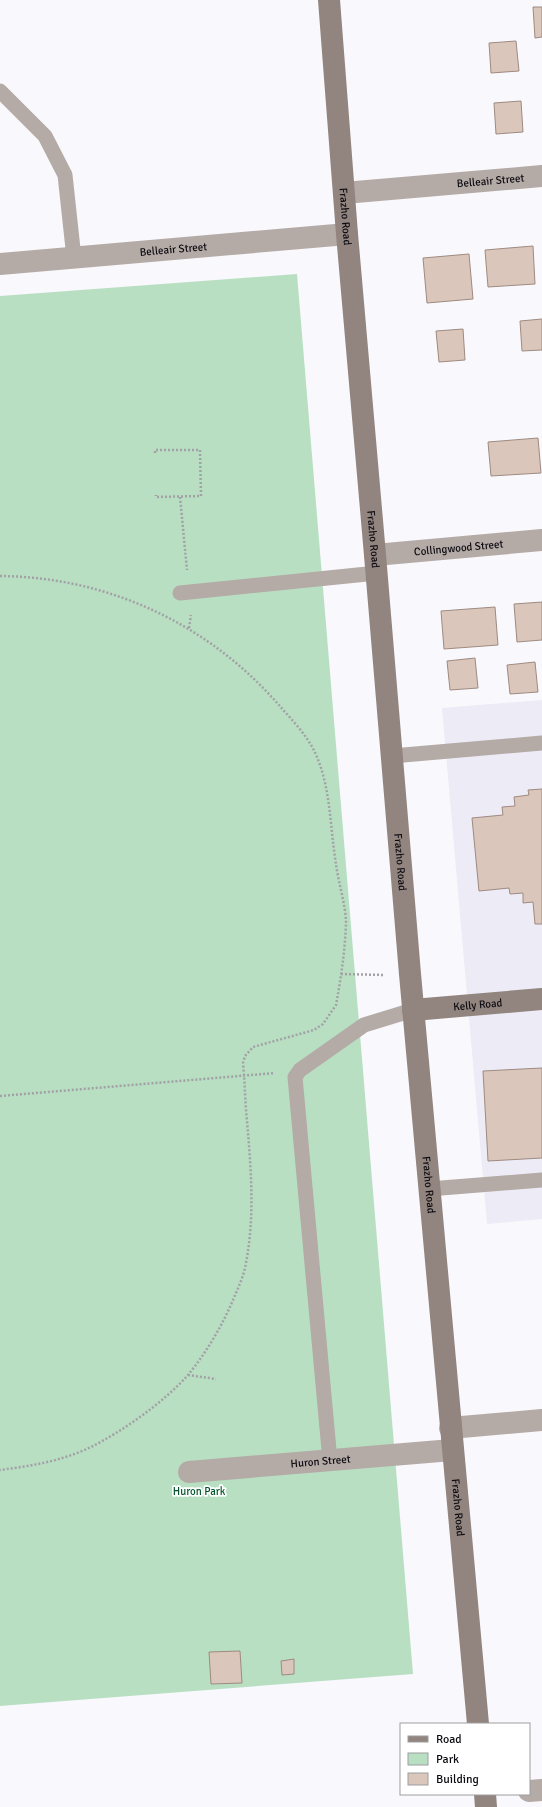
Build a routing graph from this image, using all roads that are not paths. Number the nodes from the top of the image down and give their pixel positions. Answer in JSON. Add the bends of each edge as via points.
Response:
{"nodes":[{"id":1,"x":329,"y":0,"type":"edge"},
{"id":2,"x":0,"y":91,"type":"edge"},
{"id":3,"x":542,"y":176,"type":"edge"},
{"id":4,"x":344,"y":193,"type":"junction"},
{"id":5,"x":347,"y":234,"type":"junction"},
{"id":6,"x":74,"y":258,"type":"junction"},
{"id":7,"x":0,"y":264,"type":"edge"},
{"id":8,"x":542,"y":540,"type":"edge"},
{"id":9,"x":376,"y":564,"type":"junction"},
{"id":10,"x":184,"y":593,"type":"road end"},
{"id":11,"x":542,"y":743,"type":"edge"},
{"id":12,"x":392,"y":756,"type":"junction"},
{"id":13,"x":542,"y":999,"type":"edge"},
{"id":14,"x":413,"y":1010,"type":"junction"},
{"id":15,"x":542,"y":1180,"type":"edge"},
{"id":16,"x":429,"y":1189,"type":"junction"},
{"id":17,"x":542,"y":1420,"type":"edge"},
{"id":18,"x":450,"y":1428,"type":"junction"},
{"id":19,"x":452,"y":1450,"type":"junction"},
{"id":20,"x":330,"y":1461,"type":"junction"},
{"id":21,"x":189,"y":1472,"type":"dead end"},
{"id":22,"x":478,"y":1723,"type":"edge"},
{"id":23,"x":542,"y":1790,"type":"edge"},
{"id":24,"x":530,"y":1791,"type":"edge"}],
"edges":[{"from":1,"to":4,"type":"street","name":"Frazho Road"},
{"from":2,"to":6,"type":"lane","via":[[45,136],[65,175]]},
{"from":3,"to":4,"type":"street","name":"Belleair Street"},
{"from":4,"to":5,"type":"street","name":"Frazho Road"},
{"from":5,"to":6,"type":"street","name":"Belleair Street"},
{"from":5,"to":9,"type":"street","name":"Frazho Road"},
{"from":6,"to":7,"type":"street","name":"Belleair Street"},
{"from":8,"to":9,"type":"street","name":"Collingwood Street"},
{"from":9,"to":10,"type":"lane"},
{"from":9,"to":12,"type":"street","name":"Frazho Road"},
{"from":11,"to":12,"type":"lane"},
{"from":12,"to":14,"type":"street","name":"Frazho Road"},
{"from":13,"to":14,"type":"street","name":"Kelly Road"},
{"from":14,"to":16,"type":"street","name":"Frazho Road"},
{"from":14,"to":20,"type":"lane","via":[[364,1025],[295,1076]]},
{"from":15,"to":16,"type":"lane"},
{"from":16,"to":18,"type":"street","name":"Frazho Road"},
{"from":17,"to":18,"type":"street"},
{"from":18,"to":19,"type":"street","name":"Frazho Road"},
{"from":19,"to":20,"type":"street","name":"Huron Street"},
{"from":19,"to":22,"type":"street","name":"Frazho Road"},
{"from":20,"to":21,"type":"street","name":"Huron Street"},
{"from":23,"to":24,"type":"street"}]}
